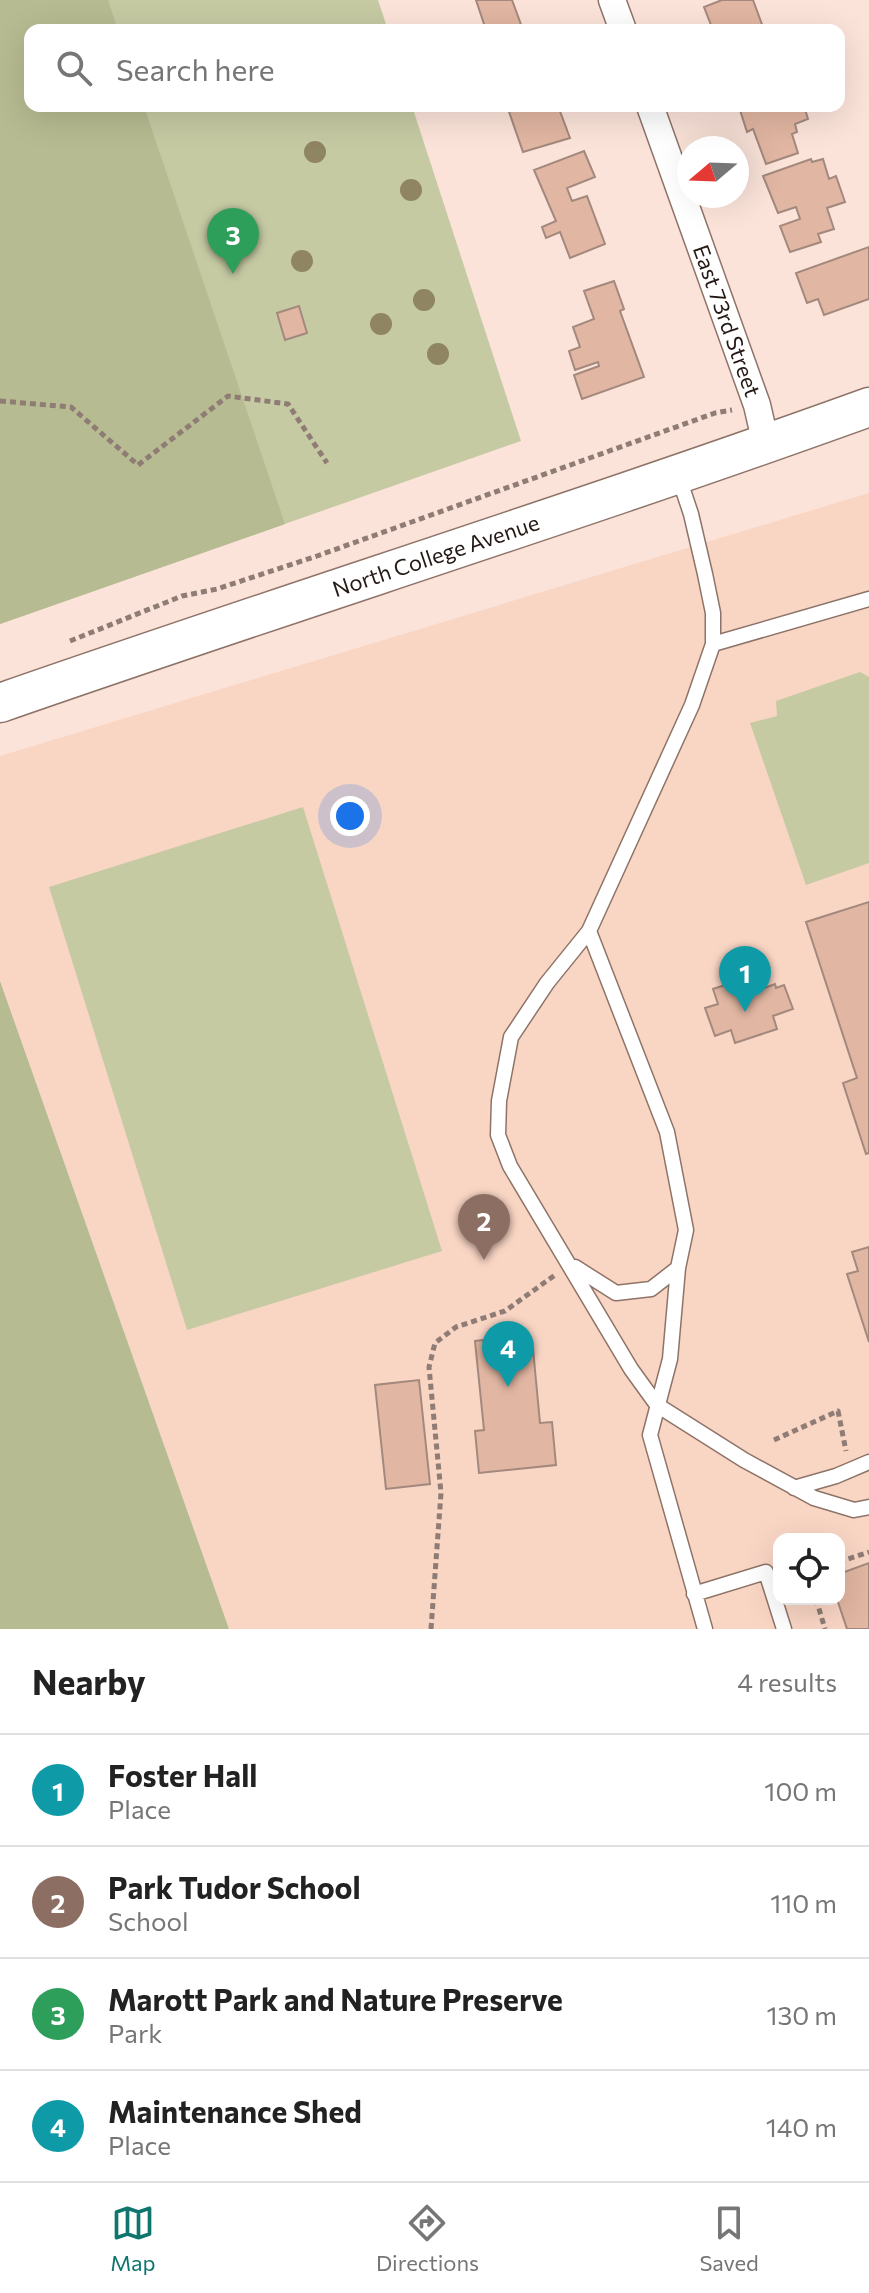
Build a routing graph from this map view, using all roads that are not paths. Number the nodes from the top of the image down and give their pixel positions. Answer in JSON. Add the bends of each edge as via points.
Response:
{"nodes":[{"id":1,"x":612,"y":0,"type":"edge"},
{"id":2,"x":621,"y":24,"type":"edge"},
{"id":3,"x":652,"y":112,"type":"edge"},
{"id":4,"x":869,"y":407,"type":"edge"},
{"id":5,"x":766,"y":444,"type":"junction"},
{"id":6,"x":678,"y":474,"type":"junction"},
{"id":7,"x":869,"y":599,"type":"edge"},
{"id":8,"x":713,"y":644,"type":"junction"},
{"id":9,"x":0,"y":703,"type":"edge"},
{"id":10,"x":589,"y":931,"type":"junction"},
{"id":11,"x":571,"y":1264,"type":"junction"},
{"id":12,"x":678,"y":1268,"type":"junction"},
{"id":13,"x":657,"y":1405,"type":"junction"},
{"id":14,"x":869,"y":1462,"type":"edge"},
{"id":15,"x":794,"y":1488,"type":"junction"},
{"id":16,"x":869,"y":1507,"type":"edge"},
{"id":17,"x":694,"y":1594,"type":"junction"},
{"id":18,"x":705,"y":1629,"type":"edge"},
{"id":19,"x":784,"y":1629,"type":"edge"}],
"edges":[{"from":1,"to":2,"type":"street"},
{"from":3,"to":5,"type":"street","name":"East 73rd Street","via":[[757,405]]},
{"from":4,"to":5,"type":"main road","name":"North College Avenue"},
{"from":5,"to":6,"type":"main road","name":"North College Avenue"},
{"from":6,"to":8,"type":"lane","via":[[713,613]]},
{"from":6,"to":9,"type":"main road","name":"North College Avenue"},
{"from":7,"to":8,"type":"lane"},
{"from":8,"to":10,"type":"lane","via":[[692,705]]},
{"from":10,"to":11,"type":"lane","via":[[511,1037],[499,1101],[498,1135],[510,1166]]},
{"from":10,"to":12,"type":"lane","via":[[667,1132],[686,1230]]},
{"from":11,"to":12,"type":"lane","via":[[616,1293],[651,1289]]},
{"from":11,"to":13,"type":"lane"},
{"from":12,"to":13,"type":"lane","via":[[670,1359]]},
{"from":13,"to":15,"type":"lane"},
{"from":13,"to":17,"type":"lane","via":[[650,1435]]},
{"from":14,"to":15,"type":"lane"},
{"from":15,"to":16,"type":"lane","via":[[854,1510]]},
{"from":17,"to":18,"type":"lane"},
{"from":17,"to":19,"type":"lane","via":[[766,1572]]}]}
